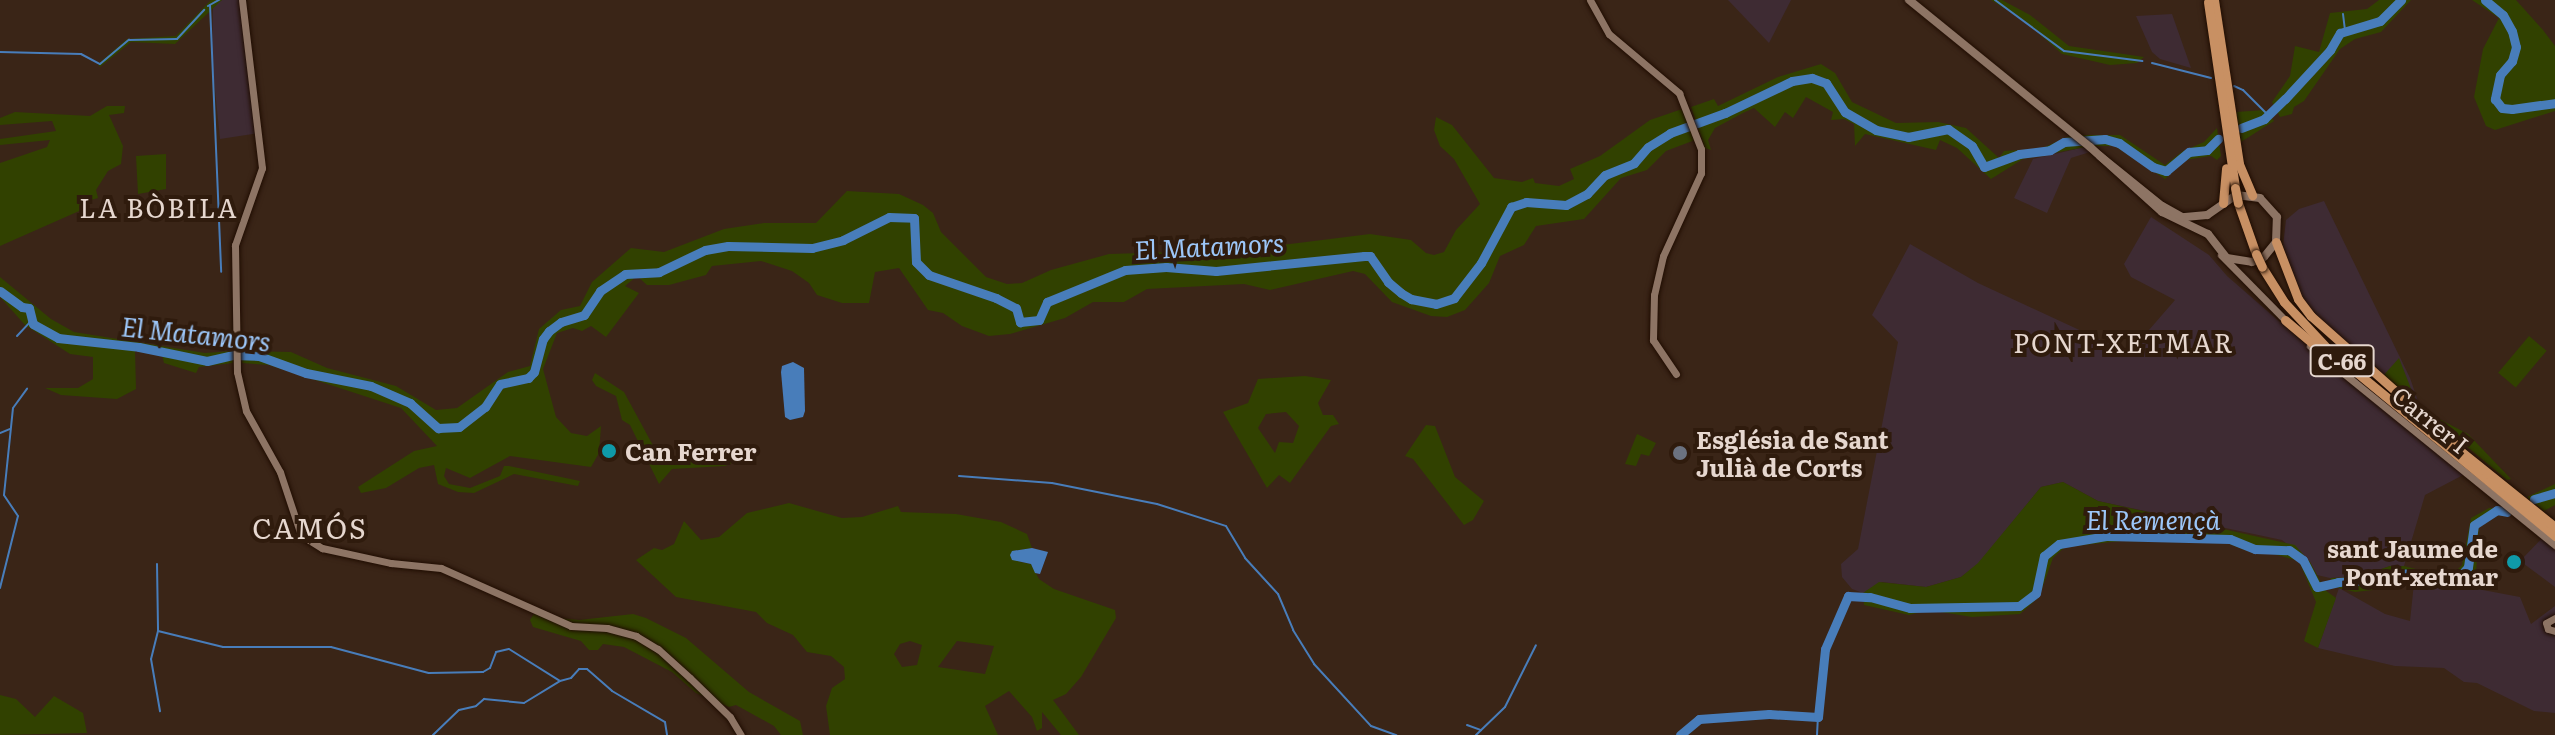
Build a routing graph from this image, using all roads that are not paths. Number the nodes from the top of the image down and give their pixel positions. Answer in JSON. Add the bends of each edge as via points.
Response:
{"nodes":[{"id":1,"x":242,"y":0,"type":"edge"},
{"id":2,"x":1590,"y":0,"type":"edge"},
{"id":3,"x":2211,"y":0,"type":"edge"},
{"id":4,"x":1910,"y":1,"type":"edge"},
{"id":5,"x":2221,"y":80,"type":"junction"},
{"id":6,"x":2100,"y":156,"type":"junction"},
{"id":7,"x":2252,"y":195,"type":"junction"},
{"id":8,"x":2220,"y":206,"type":"junction"},
{"id":9,"x":2212,"y":238,"type":"junction"},
{"id":10,"x":2276,"y":242,"type":"junction"},
{"id":11,"x":2218,"y":250,"type":"junction"},
{"id":12,"x":2264,"y":266,"type":"junction"},
{"id":13,"x":2285,"y":320,"type":"junction"},
{"id":14,"x":1676,"y":374,"type":"dead end"},
{"id":15,"x":2438,"y":441,"type":"junction"},
{"id":16,"x":2462,"y":451,"type":"junction"},
{"id":17,"x":2555,"y":527,"type":"edge"},
{"id":18,"x":2555,"y":536,"type":"edge"},
{"id":19,"x":2555,"y":545,"type":"edge"},
{"id":20,"x":2555,"y":618,"type":"edge"},
{"id":21,"x":2555,"y":631,"type":"edge"},
{"id":22,"x":741,"y":735,"type":"edge"}],
"edges":[{"from":1,"to":22,"type":"street","via":[[262,168],[235,245],[237,365],[246,411],[277,463],[294,522],[308,542],[385,562],[441,568],[561,622],[636,636],[690,678]]},
{"from":2,"to":14,"type":"street","via":[[1609,34],[1677,90],[1700,145],[1701,173],[1663,256],[1654,295],[1653,340]]},
{"from":3,"to":5,"type":"highway"},
{"from":3,"to":5,"type":"highway","number":"C-66"},
{"from":4,"to":6,"type":"main road"},
{"from":5,"to":7,"type":"highway","via":[[2239,164]]},
{"from":5,"to":8,"type":"highway","via":[[2226,171]]},
{"from":5,"to":12,"type":"highway","number":"C-66","bridge":true,"via":[[2239,202]]},
{"from":6,"to":8,"type":"main road","via":[[2173,213],[2200,217]]},
{"from":6,"to":9,"type":"main road","via":[[2162,212]]},
{"from":7,"to":8,"type":"main road","via":[[2236,195]]},
{"from":7,"to":10,"type":"main road","via":[[2267,202],[2277,217]]},
{"from":8,"to":9,"type":"main road","via":[[2211,223]]},
{"from":9,"to":11,"type":"main road"},
{"from":10,"to":11,"type":"main road","via":[[2252,262],[2233,261]]},
{"from":10,"to":16,"type":"highway","via":[[2298,299],[2322,329]]},
{"from":11,"to":13,"type":"street","name":"Carrer I"},
{"from":12,"to":15,"type":"highway","number":"C-66","via":[[2304,326]]},
{"from":12,"to":16,"type":"highway","number":"C-66","via":[[2329,344]]},
{"from":13,"to":15,"type":"highway"},
{"from":13,"to":19,"type":"street","name":"Carrer I","via":[[2326,360]]},
{"from":15,"to":18,"type":"highway","number":"C-66"},
{"from":16,"to":17,"type":"highway","number":"C-66"},
{"from":20,"to":21,"type":"street","via":[[2546,623]]}]}
